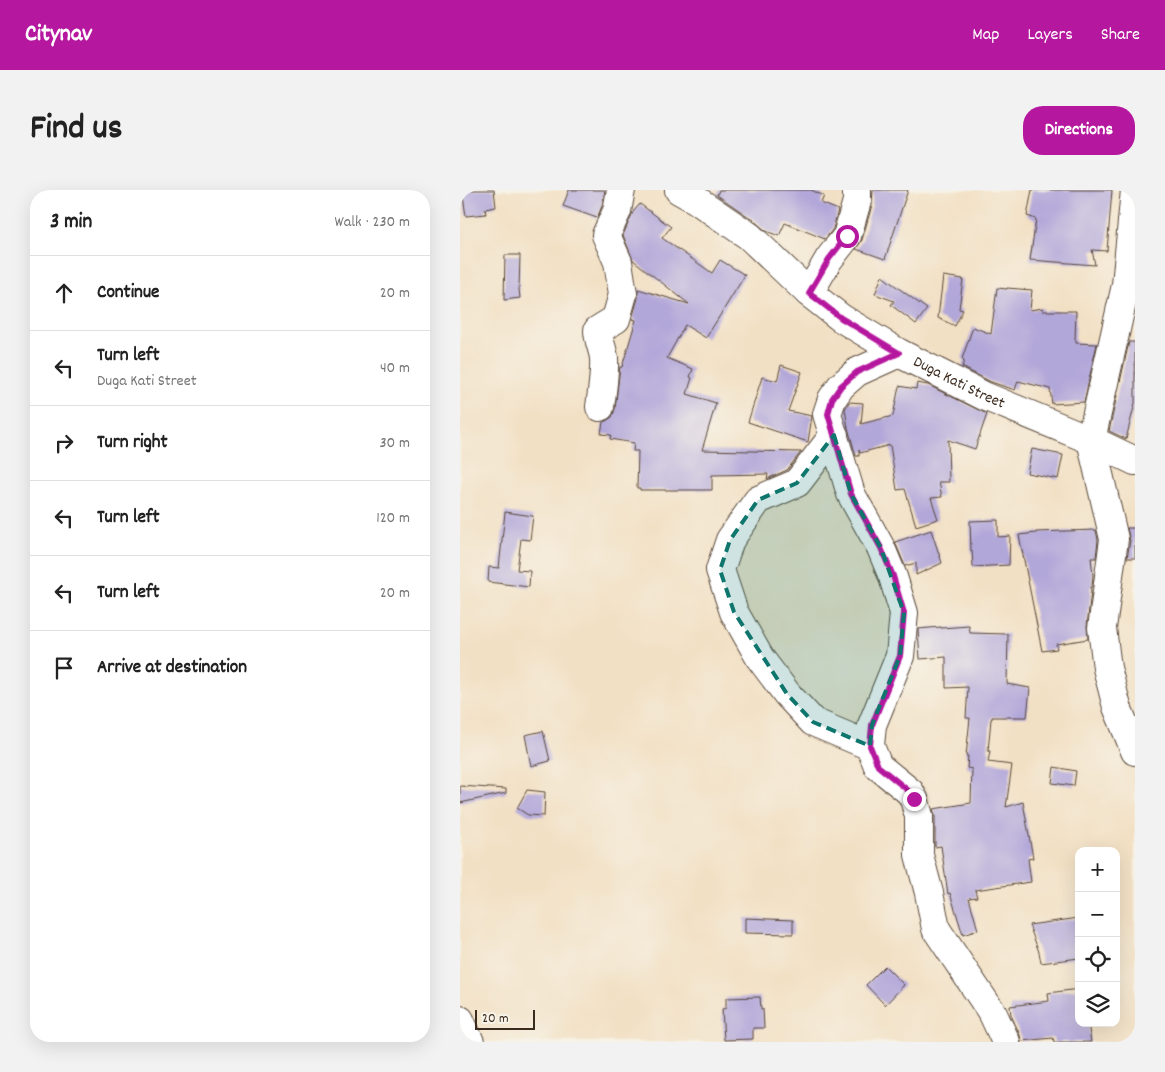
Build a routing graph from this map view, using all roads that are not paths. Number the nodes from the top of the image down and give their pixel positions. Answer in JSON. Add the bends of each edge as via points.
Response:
{"nodes":[{"id":1,"x":621,"y":190,"type":"edge"},
{"id":2,"x":679,"y":190,"type":"edge"},
{"id":3,"x":857,"y":190,"type":"edge"},
{"id":4,"x":1135,"y":190,"type":"edge"},
{"id":5,"x":809,"y":293,"type":"junction"},
{"id":6,"x":899,"y":353,"type":"junction"},
{"id":7,"x":600,"y":407,"type":"dead end"},
{"id":8,"x":834,"y":435,"type":"junction"},
{"id":9,"x":1091,"y":440,"type":"junction"},
{"id":10,"x":1135,"y":461,"type":"edge"},
{"id":11,"x":870,"y":746,"type":"junction"},
{"id":12,"x":1135,"y":752,"type":"edge"},
{"id":13,"x":460,"y":1020,"type":"edge"},
{"id":14,"x":470,"y":1042,"type":"edge"},
{"id":15,"x":1006,"y":1042,"type":"edge"}],
"edges":[{"from":1,"to":7,"type":"street","via":[[617,211],[606,235],[618,262],[624,294],[616,319],[598,330],[604,357]]},
{"from":2,"to":5,"type":"street","name":"Duga Kati Street","via":[[749,236]]},
{"from":3,"to":5,"type":"street","via":[[847,236]]},
{"from":4,"to":9,"type":"street","via":[[1126,285]]},
{"from":5,"to":6,"type":"street","name":"Duga Kati Street","via":[[841,318]]},
{"from":6,"to":8,"type":"street","via":[[857,372],[841,386],[832,399],[828,414]]},
{"from":6,"to":9,"type":"street","name":"Duga Kati Street","via":[[984,396]]},
{"from":8,"to":11,"type":"street","via":[[851,494],[881,548],[904,613],[900,656],[872,725]]},
{"from":8,"to":11,"type":"street","via":[[796,483],[758,500],[730,540],[720,570],[734,612],[760,658],[787,694],[813,722]]},
{"from":9,"to":10,"type":"street","name":"Duga Kati Street"},
{"from":9,"to":12,"type":"street","via":[[1114,539],[1102,628],[1107,668],[1116,707]]},
{"from":11,"to":15,"type":"street","via":[[878,766],[914,799],[919,816],[919,855],[936,929],[993,1014]]},
{"from":13,"to":14,"type":"street"}]}
